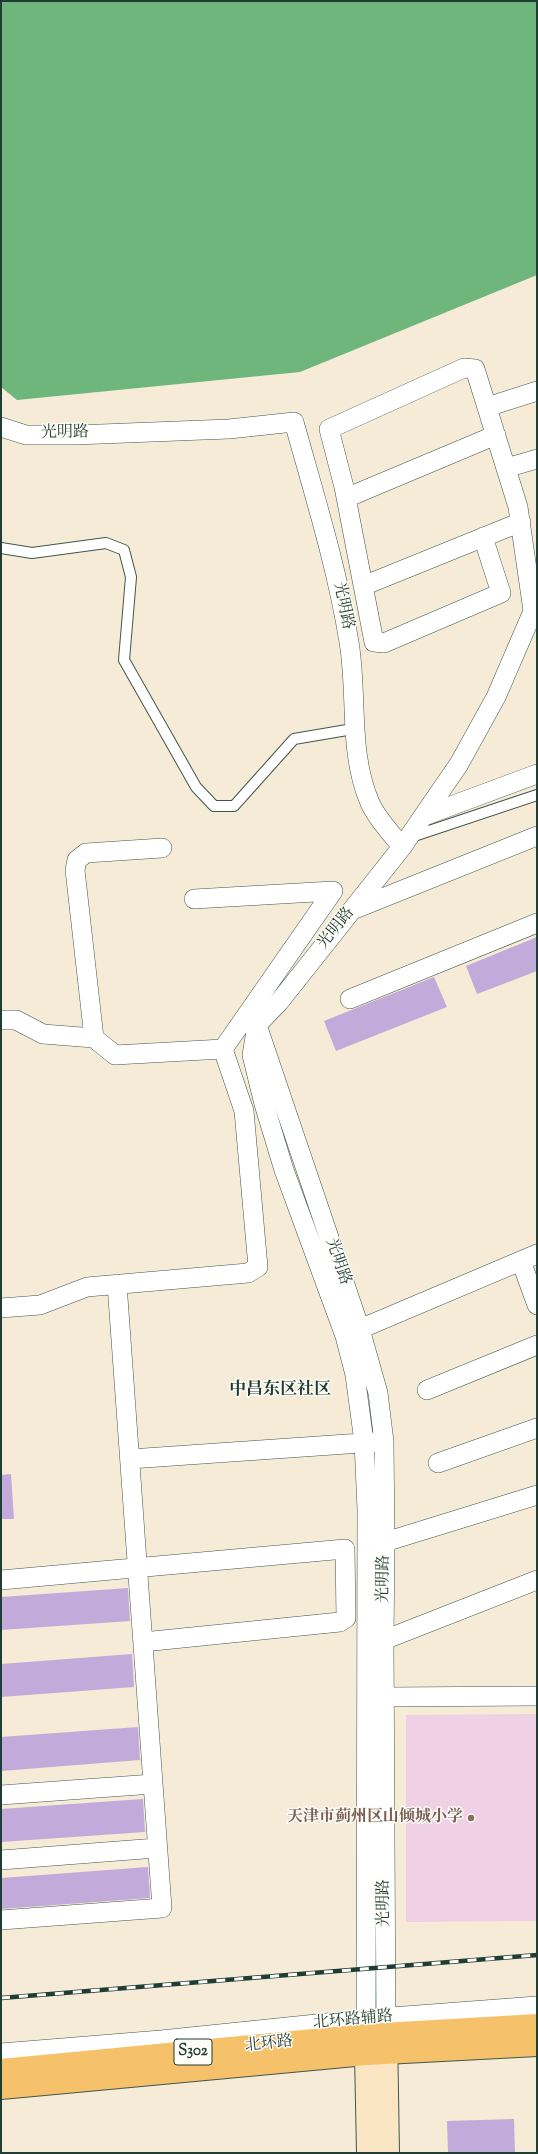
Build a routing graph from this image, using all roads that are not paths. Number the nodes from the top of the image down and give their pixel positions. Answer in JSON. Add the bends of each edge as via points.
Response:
{"nodes":[{"id":1,"x":537,"y":392,"type":"edge"},
{"id":2,"x":487,"y":407,"type":"junction"},
{"id":3,"x":1,"y":426,"type":"edge"},
{"id":4,"x":496,"y":435,"type":"junction"},
{"id":5,"x":537,"y":459,"type":"edge"},
{"id":6,"x":506,"y":468,"type":"junction"},
{"id":7,"x":346,"y":498,"type":"junction"},
{"id":8,"x":520,"y":522,"type":"junction"},
{"id":9,"x":483,"y":538,"type":"junction"},
{"id":10,"x":1,"y":548,"type":"edge"},
{"id":11,"x":363,"y":586,"type":"junction"},
{"id":12,"x":535,"y":607,"type":"edge"},
{"id":13,"x":354,"y":729,"type":"junction"},
{"id":14,"x":537,"y":774,"type":"edge"},
{"id":15,"x":537,"y":796,"type":"edge"},
{"id":16,"x":424,"y":816,"type":"junction"},
{"id":17,"x":537,"y":836,"type":"edge"},
{"id":18,"x":406,"y":842,"type":"junction"},
{"id":19,"x":162,"y":848,"type":"dead end"},
{"id":20,"x":194,"y":899,"type":"dead end"},
{"id":21,"x":354,"y":909,"type":"junction"},
{"id":22,"x":537,"y":923,"type":"edge"},
{"id":23,"x":350,"y":999,"type":"dead end"},
{"id":24,"x":1,"y":1020,"type":"edge"},
{"id":25,"x":257,"y":1025,"type":"junction"},
{"id":26,"x":94,"y":1038,"type":"junction"},
{"id":27,"x":223,"y":1049,"type":"junction"},
{"id":28,"x":529,"y":1257,"type":"edge"},
{"id":29,"x":117,"y":1284,"type":"junction"},
{"id":30,"x":537,"y":1305,"type":"edge"},
{"id":31,"x":1,"y":1308,"type":"edge"},
{"id":32,"x":360,"y":1329,"type":"junction"},
{"id":33,"x":537,"y":1345,"type":"edge"},
{"id":34,"x":427,"y":1390,"type":"dead end"},
{"id":35,"x":537,"y":1428,"type":"edge"},
{"id":36,"x":364,"y":1442,"type":"junction"},
{"id":37,"x":384,"y":1442,"type":"junction"},
{"id":38,"x":130,"y":1459,"type":"junction"},
{"id":39,"x":438,"y":1463,"type":"dead end"},
{"id":40,"x":537,"y":1495,"type":"edge"},
{"id":41,"x":385,"y":1542,"type":"junction"},
{"id":42,"x":138,"y":1566,"type":"junction"},
{"id":43,"x":1,"y":1580,"type":"edge"},
{"id":44,"x":537,"y":1580,"type":"edge"},
{"id":45,"x":384,"y":1640,"type":"junction"},
{"id":46,"x":143,"y":1642,"type":"junction"},
{"id":47,"x":537,"y":1696,"type":"edge"},
{"id":48,"x":384,"y":1697,"type":"junction"},
{"id":49,"x":153,"y":1784,"type":"junction"},
{"id":50,"x":1,"y":1795,"type":"edge"},
{"id":51,"x":157,"y":1848,"type":"junction"},
{"id":52,"x":1,"y":1860,"type":"edge"},
{"id":53,"x":1,"y":1920,"type":"edge"},
{"id":54,"x":537,"y":2006,"type":"edge"},
{"id":55,"x":537,"y":2025,"type":"edge"},
{"id":56,"x":376,"y":2035,"type":"junction"},
{"id":57,"x":537,"y":2045,"type":"edge"},
{"id":58,"x":1,"y":2053,"type":"edge"},
{"id":59,"x":1,"y":2070,"type":"edge"},
{"id":60,"x":1,"y":2088,"type":"edge"},
{"id":61,"x":368,"y":2153,"type":"edge"},
{"id":62,"x":388,"y":2153,"type":"edge"}],
"edges":[{"from":1,"to":2,"type":"street"},
{"from":2,"to":4,"type":"street"},
{"from":2,"to":7,"type":"street","via":[[475,369],[464,368],[329,429]]},
{"from":3,"to":13,"type":"street","name":"光明路","via":[[26,435],[75,435],[229,430],[294,422],[337,581],[350,642],[354,684]]},
{"from":4,"to":6,"type":"street"},
{"from":4,"to":7,"type":"street"},
{"from":5,"to":6,"type":"street"},
{"from":6,"to":8,"type":"street"},
{"from":7,"to":11,"type":"street"},
{"from":8,"to":9,"type":"street"},
{"from":8,"to":12,"type":"street"},
{"from":9,"to":11,"type":"street"},
{"from":9,"to":11,"type":"street","via":[[501,593],[384,643],[374,642]]},
{"from":10,"to":13,"type":"lane","via":[[32,553],[106,543],[124,550],[130,577],[124,660],[196,787],[214,806],[234,806],[294,739]]},
{"from":12,"to":16,"type":"street","via":[[496,697],[459,764]]},
{"from":13,"to":18,"type":"street","name":"光明路","via":[[360,772],[370,804]]},
{"from":14,"to":16,"type":"street"},
{"from":15,"to":18,"type":"lane"},
{"from":16,"to":18,"type":"street"},
{"from":17,"to":21,"type":"street"},
{"from":18,"to":21,"type":"street","name":"光明路"},
{"from":19,"to":26,"type":"street","via":[[86,854],[77,860],[75,870]]},
{"from":20,"to":27,"type":"street","via":[[333,891]]},
{"from":21,"to":25,"type":"street","name":"光明路"},
{"from":22,"to":23,"type":"street"},
{"from":24,"to":26,"type":"street","via":[[16,1020],[43,1034]]},
{"from":25,"to":32,"type":"street","name":"光明路"},
{"from":25,"to":36,"type":"street","name":"光明路","via":[[252,1056],[264,1104],[284,1170],[345,1336],[356,1382]]},
{"from":26,"to":27,"type":"street","via":[[115,1055]]},
{"from":27,"to":29,"type":"street","via":[[244,1111],[258,1267],[248,1273]]},
{"from":28,"to":30,"type":"street"},
{"from":28,"to":32,"type":"street"},
{"from":29,"to":31,"type":"street","via":[[87,1287],[40,1305]]},
{"from":29,"to":38,"type":"street"},
{"from":32,"to":37,"type":"street","name":"光明路","via":[[378,1393]]},
{"from":33,"to":34,"type":"street"},
{"from":35,"to":39,"type":"street"},
{"from":36,"to":37,"type":"street"},
{"from":36,"to":38,"type":"street"},
{"from":36,"to":56,"type":"street","name":"光明路"},
{"from":37,"to":41,"type":"street","name":"光明路"},
{"from":38,"to":42,"type":"street"},
{"from":40,"to":41,"type":"street"},
{"from":41,"to":45,"type":"street","name":"光明路"},
{"from":42,"to":43,"type":"street"},
{"from":42,"to":46,"type":"street"},
{"from":42,"to":46,"type":"street","via":[[346,1549],[346,1618],[340,1622]]},
{"from":44,"to":45,"type":"street"},
{"from":45,"to":48,"type":"street","name":"光明路"},
{"from":46,"to":49,"type":"street"},
{"from":47,"to":48,"type":"street"},
{"from":48,"to":56,"type":"street","name":"光明路"},
{"from":49,"to":50,"type":"street"},
{"from":49,"to":51,"type":"street"},
{"from":51,"to":52,"type":"street"},
{"from":51,"to":53,"type":"street","via":[[162,1908]]},
{"from":54,"to":56,"type":"street","name":"北环路辅路"},
{"from":55,"to":56,"type":"highway","name":"北环路","number":"S302"},
{"from":56,"to":57,"type":"highway","name":"北环路","number":"S302"},
{"from":56,"to":58,"type":"street","name":"北环路辅路","via":[[161,2040]]},
{"from":56,"to":59,"type":"highway","name":"北环路","number":"S302"},
{"from":56,"to":60,"type":"highway","name":"北环路","number":"S302"},
{"from":56,"to":61,"type":"street","name":"光明路"},
{"from":56,"to":62,"type":"street","name":"光明路"}]}
